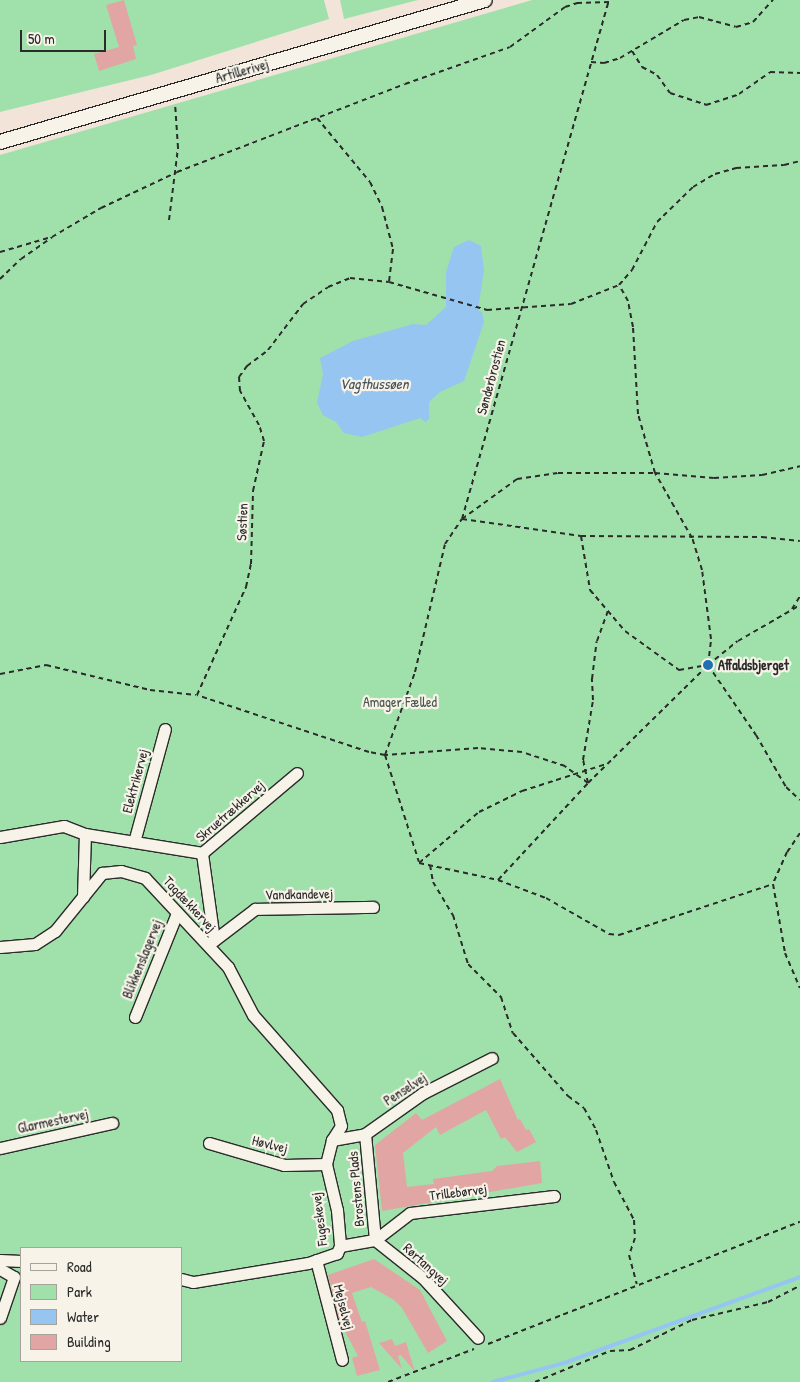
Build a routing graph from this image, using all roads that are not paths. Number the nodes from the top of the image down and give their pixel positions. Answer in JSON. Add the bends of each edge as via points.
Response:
{"nodes":[{"id":1,"x":485,"y":0,"type":"edge"},
{"id":2,"x":0,"y":142,"type":"edge"},
{"id":3,"x":165,"y":729,"type":"dead end"},
{"id":4,"x":297,"y":773,"type":"dead end"},
{"id":5,"x":85,"y":834,"type":"junction"},
{"id":6,"x":0,"y":837,"type":"edge"},
{"id":7,"x":134,"y":842,"type":"junction"},
{"id":8,"x":202,"y":853,"type":"junction"},
{"id":9,"x":83,"y":897,"type":"junction"},
{"id":10,"x":373,"y":907,"type":"dead end"},
{"id":11,"x":177,"y":912,"type":"junction"},
{"id":12,"x":211,"y":943,"type":"junction"},
{"id":13,"x":0,"y":948,"type":"edge"},
{"id":14,"x":135,"y":1017,"type":"dead end"},
{"id":15,"x":279,"y":1047,"type":"joint"},
{"id":16,"x":492,"y":1058,"type":"dead end"},
{"id":17,"x":112,"y":1123,"type":"dead end"},
{"id":18,"x":366,"y":1134,"type":"junction"},
{"id":19,"x":332,"y":1140,"type":"junction"},
{"id":20,"x":209,"y":1143,"type":"dead end"},
{"id":21,"x":0,"y":1148,"type":"edge"},
{"id":22,"x":326,"y":1164,"type":"junction"},
{"id":23,"x":554,"y":1196,"type":"dead end"},
{"id":24,"x":375,"y":1240,"type":"junction"},
{"id":25,"x":340,"y":1246,"type":"junction"},
{"id":26,"x":0,"y":1260,"type":"edge"},
{"id":27,"x":316,"y":1260,"type":"junction"},
{"id":28,"x":20,"y":1261,"type":"edge"},
{"id":29,"x":0,"y":1269,"type":"edge"},
{"id":30,"x":182,"y":1279,"type":"edge"},
{"id":31,"x":0,"y":1318,"type":"edge"},
{"id":32,"x":478,"y":1338,"type":"dead end"},
{"id":33,"x":342,"y":1360,"type":"dead end"}],
"edges":[{"from":1,"to":2,"type":"street","name":"Artillerivej"},
{"from":3,"to":7,"type":"street","name":"Elektrikervej"},
{"from":4,"to":8,"type":"street","name":"Skruetrækkervej"},
{"from":5,"to":6,"type":"street","via":[[64,826]]},
{"from":5,"to":7,"type":"street"},
{"from":5,"to":9,"type":"street"},
{"from":7,"to":8,"type":"street"},
{"from":8,"to":12,"type":"street","name":"Skruetrækkervej"},
{"from":9,"to":11,"type":"street","name":"Tagdækkervej","via":[[102,873],[122,871],[145,878]]},
{"from":9,"to":13,"type":"street","name":"Tagdækkervej","via":[[55,931],[35,944]]},
{"from":10,"to":12,"type":"street","name":"Vandkandevej","via":[[255,909]]},
{"from":11,"to":12,"type":"street","name":"Tagdækkervej"},
{"from":11,"to":14,"type":"street","name":"Blikkenslagervej"},
{"from":12,"to":15,"type":"street","name":"Tagdækkervej","via":[[253,1014]]},
{"from":15,"to":19,"type":"street","name":"Fugeskevej","via":[[337,1110],[341,1126]]},
{"from":16,"to":18,"type":"street","name":"Penselvej","via":[[423,1093]]},
{"from":17,"to":21,"type":"street","name":"Glarmestervej"},
{"from":18,"to":19,"type":"street","name":"Penselvej"},
{"from":18,"to":24,"type":"street","name":"Brostens Plads"},
{"from":19,"to":22,"type":"street","name":"Fugeskevej"},
{"from":20,"to":22,"type":"street","name":"Høvlvej","via":[[284,1165]]},
{"from":22,"to":25,"type":"street","name":"Fugeskevej"},
{"from":23,"to":24,"type":"street","name":"Trillebørvej","via":[[410,1213]]},
{"from":24,"to":25,"type":"street"},
{"from":24,"to":32,"type":"street","name":"Rørtangvej","via":[[423,1278]]},
{"from":25,"to":27,"type":"street","name":"Fugeskevej","via":[[338,1253]]},
{"from":26,"to":28,"type":"street"},
{"from":27,"to":30,"type":"street","name":"Fugeskevej","via":[[193,1282]]},
{"from":27,"to":33,"type":"street","name":"Mejselvej"},
{"from":29,"to":31,"type":"street","via":[[14,1277]]}]}
